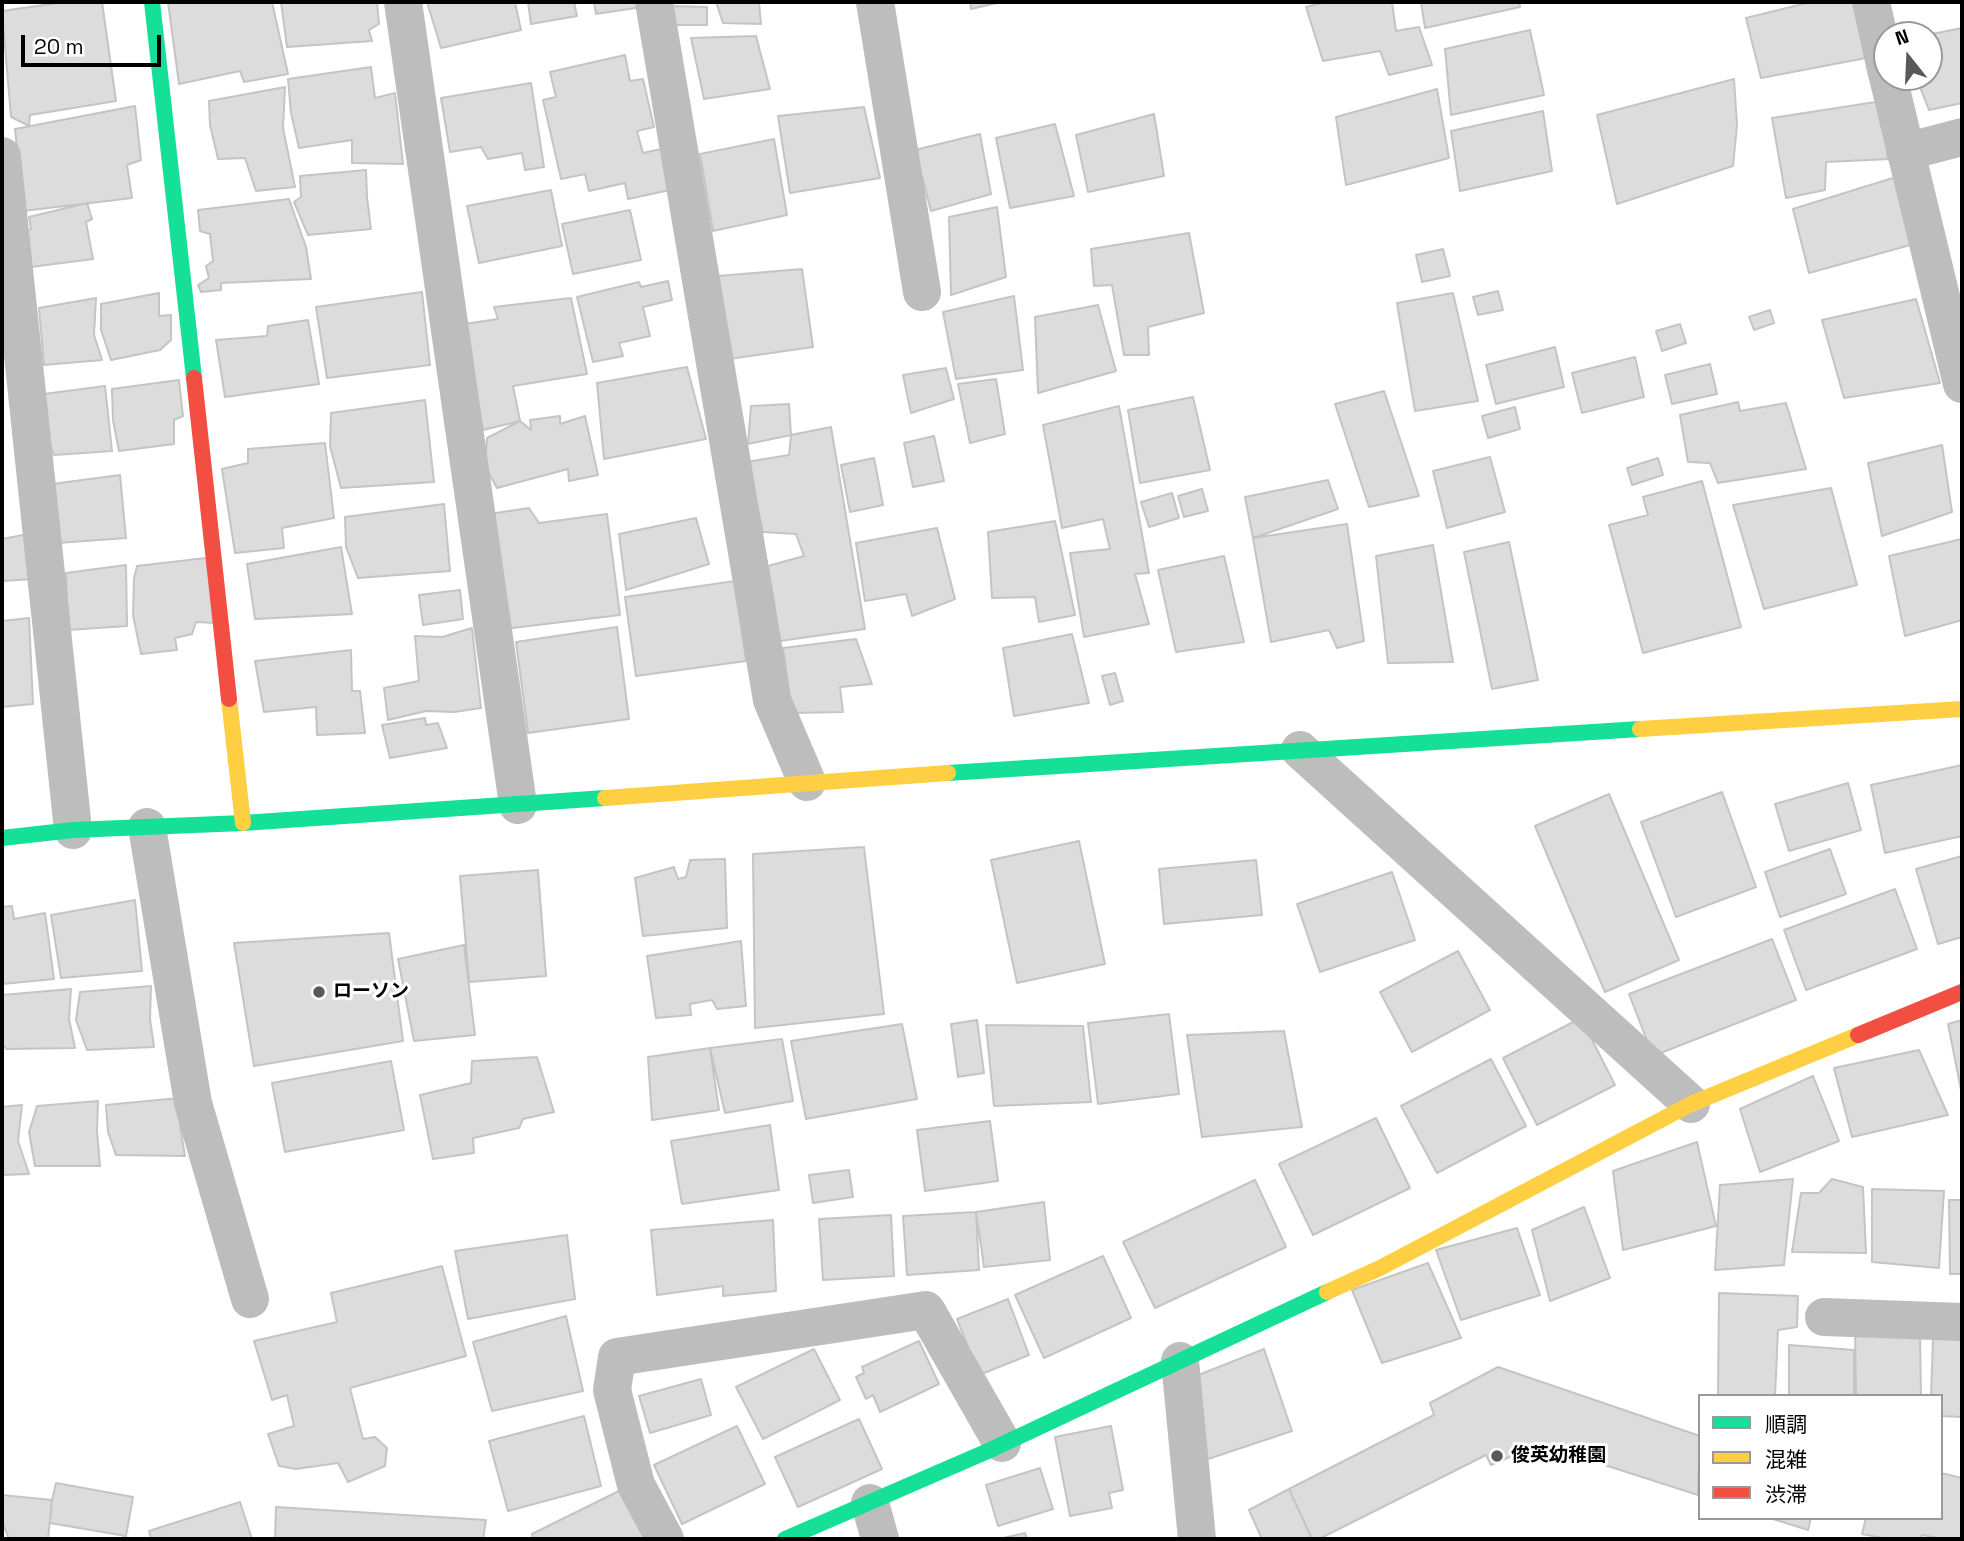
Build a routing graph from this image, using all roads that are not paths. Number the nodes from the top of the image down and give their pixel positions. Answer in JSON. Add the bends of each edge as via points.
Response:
{"nodes":[{"id":1,"x":152,"y":2,"type":"edge"},
{"id":2,"x":403,"y":2,"type":"edge"},
{"id":3,"x":654,"y":2,"type":"edge"},
{"id":4,"x":875,"y":2,"type":"edge"},
{"id":5,"x":1871,"y":2,"type":"edge"},
{"id":6,"x":1875,"y":21,"type":"edge"},
{"id":7,"x":1891,"y":91,"type":"edge"},
{"id":8,"x":1962,"y":137,"type":"edge"},
{"id":9,"x":1905,"y":152,"type":"junction"},
{"id":10,"x":2,"y":156,"type":"edge"},
{"id":11,"x":922,"y":292,"type":"dead end"},
{"id":12,"x":1962,"y":384,"type":"edge"},
{"id":13,"x":1962,"y":709,"type":"edge"},
{"id":14,"x":1300,"y":750,"type":"junction"},
{"id":15,"x":807,"y":782,"type":"junction"},
{"id":16,"x":518,"y":804,"type":"junction"},
{"id":17,"x":243,"y":823,"type":"junction"},
{"id":18,"x":147,"y":827,"type":"junction"},
{"id":19,"x":73,"y":830,"type":"junction"},
{"id":20,"x":2,"y":838,"type":"edge"},
{"id":21,"x":1962,"y":992,"type":"edge"},
{"id":22,"x":1691,"y":1104,"type":"junction"},
{"id":23,"x":250,"y":1299,"type":"dead end"},
{"id":24,"x":1824,"y":1317,"type":"dead end"},
{"id":25,"x":1962,"y":1322,"type":"edge"},
{"id":26,"x":1180,"y":1361,"type":"junction"},
{"id":27,"x":1002,"y":1443,"type":"junction"},
{"id":28,"x":870,"y":1503,"type":"junction"},
{"id":29,"x":666,"y":1539,"type":"edge"},
{"id":30,"x":785,"y":1539,"type":"edge"},
{"id":31,"x":880,"y":1539,"type":"edge"},
{"id":32,"x":1197,"y":1539,"type":"edge"}],
"edges":[{"from":1,"to":17,"type":"street"},
{"from":2,"to":16,"type":"street"},
{"from":3,"to":15,"type":"street","via":[[772,700]]},
{"from":4,"to":11,"type":"street"},
{"from":5,"to":6,"type":"street"},
{"from":7,"to":9,"type":"street"},
{"from":8,"to":9,"type":"street"},
{"from":9,"to":12,"type":"street"},
{"from":10,"to":19,"type":"street"},
{"from":13,"to":14,"type":"street"},
{"from":14,"to":15,"type":"street"},
{"from":14,"to":22,"type":"street"},
{"from":15,"to":16,"type":"street"},
{"from":16,"to":17,"type":"street"},
{"from":17,"to":18,"type":"street"},
{"from":18,"to":19,"type":"street"},
{"from":18,"to":23,"type":"street","via":[[193,1102]]},
{"from":19,"to":20,"type":"street"},
{"from":21,"to":22,"type":"street"},
{"from":22,"to":26,"type":"street","via":[[1380,1268]]},
{"from":24,"to":25,"type":"street"},
{"from":26,"to":27,"type":"street"},
{"from":26,"to":32,"type":"street"},
{"from":27,"to":28,"type":"street"},
{"from":27,"to":29,"type":"street","via":[[926,1310],[617,1357],[612,1390],[636,1485]]},
{"from":28,"to":30,"type":"street"},
{"from":28,"to":31,"type":"street"}]}
